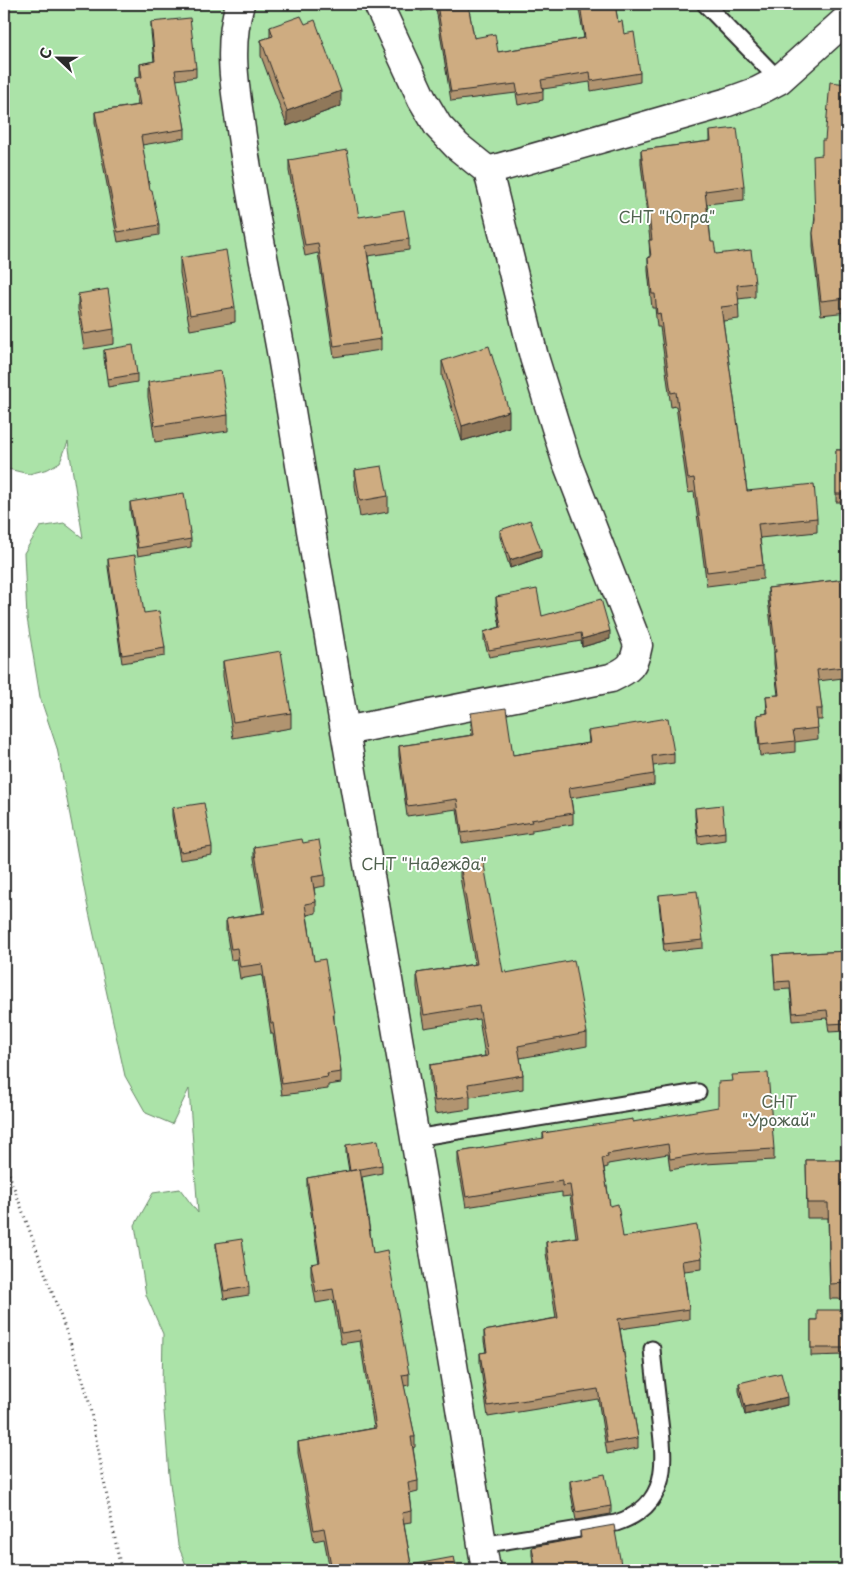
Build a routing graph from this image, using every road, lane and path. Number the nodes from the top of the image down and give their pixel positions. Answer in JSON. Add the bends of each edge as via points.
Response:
{"nodes":[{"id":1,"x":240,"y":4,"type":"edge"},
{"id":2,"x":378,"y":4,"type":"edge"},
{"id":3,"x":705,"y":4,"type":"edge"},
{"id":4,"x":847,"y":19,"type":"edge"},
{"id":5,"x":778,"y":80,"type":"junction"},
{"id":6,"x":488,"y":171,"type":"junction"},
{"id":7,"x":345,"y":731,"type":"junction"},
{"id":8,"x":698,"y":1092,"type":"dead end"},
{"id":9,"x":415,"y":1138,"type":"junction"},
{"id":10,"x":4,"y":1160,"type":"edge"},
{"id":11,"x":652,"y":1349,"type":"dead end"},
{"id":12,"x":484,"y":1558,"type":"edge"},
{"id":13,"x":120,"y":1570,"type":"edge"}],
"edges":[{"from":1,"to":7,"type":"street","via":[[234,22],[232,51],[244,156],[283,362]]},
{"from":2,"to":6,"type":"street","via":[[438,126]]},
{"from":3,"to":5,"type":"lane"},
{"from":4,"to":5,"type":"street"},
{"from":5,"to":6,"type":"street","via":[[726,103]]},
{"from":6,"to":7,"type":"street","via":[[534,357],[566,460],[638,645],[635,660],[628,670],[611,678]]},
{"from":7,"to":9,"type":"street"},
{"from":8,"to":9,"type":"lane"},
{"from":9,"to":12,"type":"street"},
{"from":10,"to":13,"type":"path","via":[[88,1397]]},
{"from":11,"to":12,"type":"lane","via":[[664,1451],[662,1474],[646,1506],[632,1518]]}]}
